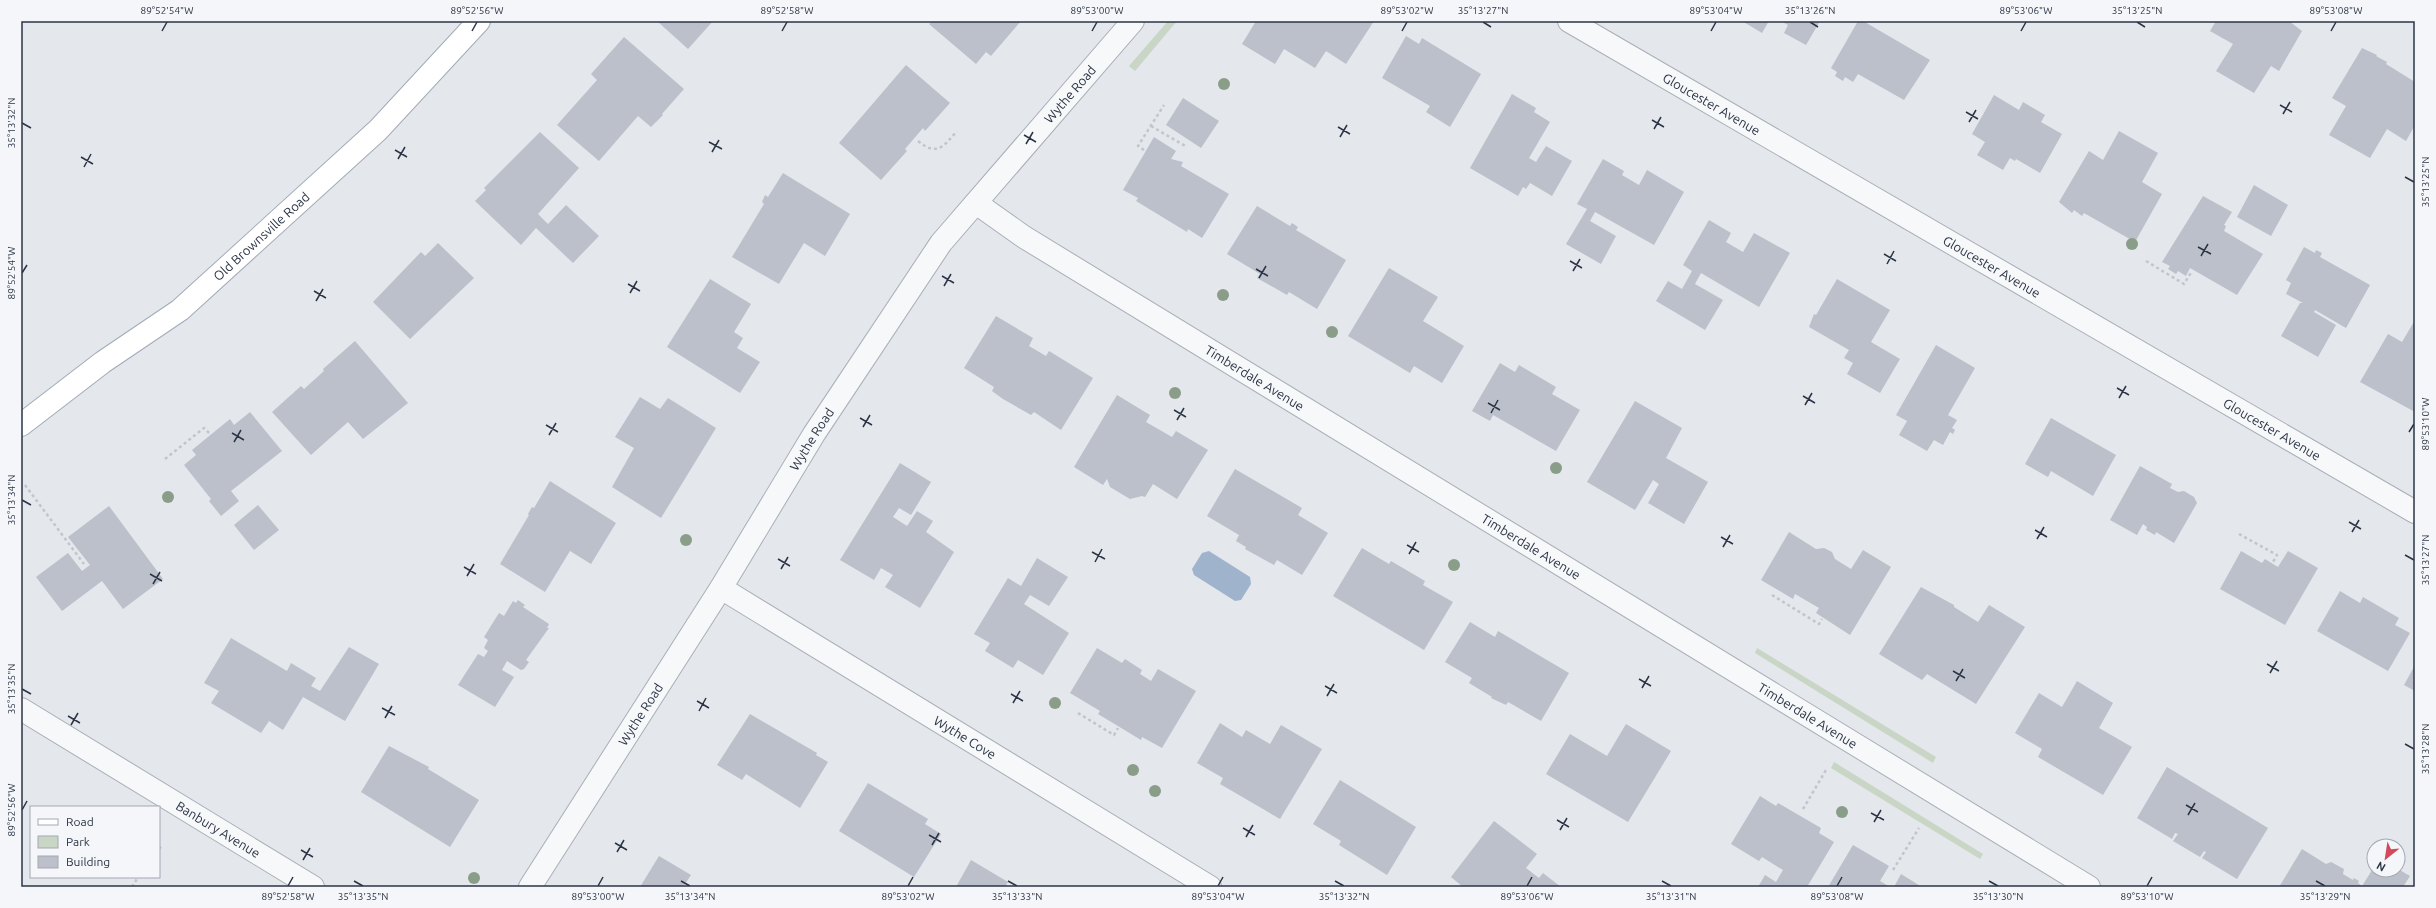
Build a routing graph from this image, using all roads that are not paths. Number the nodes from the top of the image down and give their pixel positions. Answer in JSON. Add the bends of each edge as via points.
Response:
{"nodes":[{"id":1,"x":479,"y":21,"type":"edge"},
{"id":2,"x":1133,"y":21,"type":"edge"},
{"id":3,"x":1569,"y":21,"type":"edge"},
{"id":4,"x":976,"y":203,"type":"junction"},
{"id":5,"x":21,"y":425,"type":"edge"},
{"id":6,"x":2415,"y":512,"type":"edge"},
{"id":7,"x":721,"y":588,"type":"junction"},
{"id":8,"x":21,"y":709,"type":"edge"},
{"id":9,"x":303,"y":885,"type":"edge"},
{"id":10,"x":530,"y":887,"type":"edge"},
{"id":11,"x":1210,"y":887,"type":"edge"},
{"id":12,"x":2089,"y":887,"type":"edge"}],
"edges":[{"from":1,"to":5,"type":"main road","name":"Old Brownsville Road","via":[[378,130],[186,304],[103,362]]},
{"from":2,"to":4,"type":"street","name":"Wythe Road"},
{"from":3,"to":6,"type":"street","name":"Gloucester Avenue"},
{"from":4,"to":7,"type":"street","name":"Wythe Road","via":[[941,243],[823,421]]},
{"from":4,"to":12,"type":"street","name":"Timberdale Avenue","via":[[1024,237]]},
{"from":7,"to":10,"type":"street","name":"Wythe Road"},
{"from":7,"to":11,"type":"street","name":"Wythe Cove"},
{"from":8,"to":9,"type":"street","name":"Banbury Avenue"}]}
